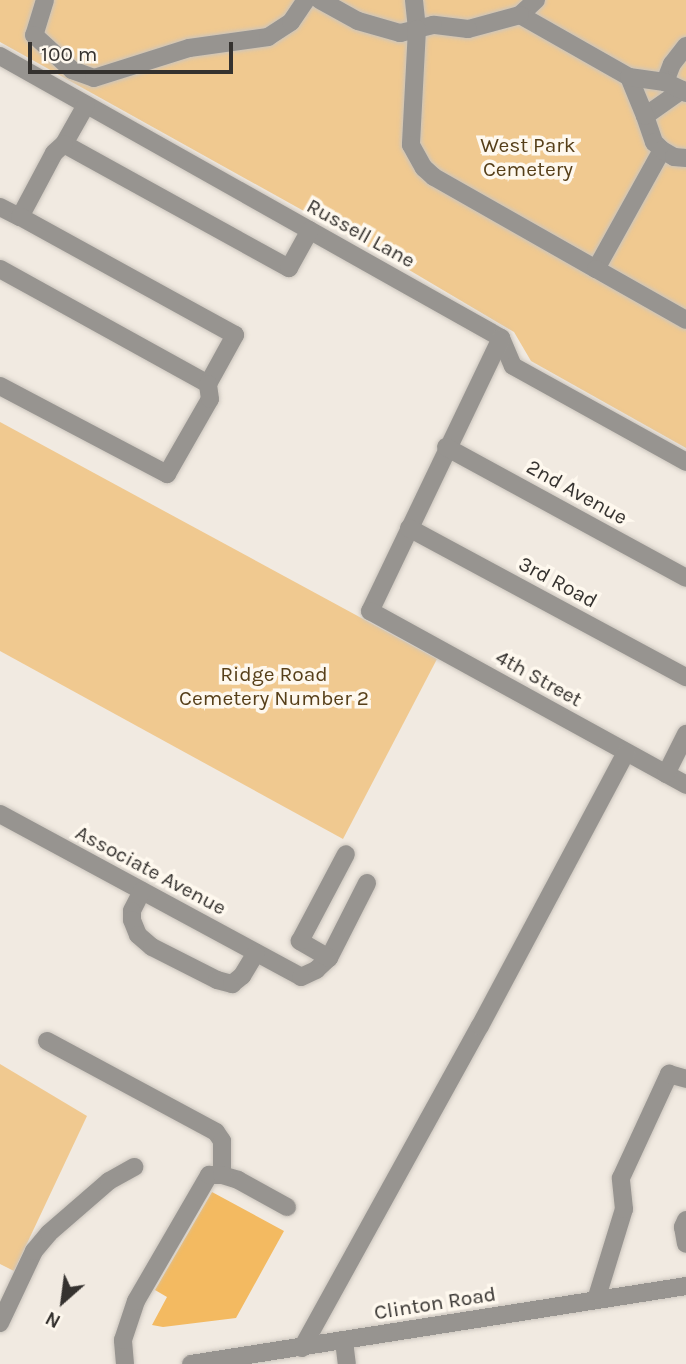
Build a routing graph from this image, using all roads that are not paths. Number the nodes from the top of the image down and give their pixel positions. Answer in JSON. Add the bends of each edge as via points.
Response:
{"nodes":[{"id":1,"x":45,"y":0,"type":"edge"},
{"id":2,"x":306,"y":0,"type":"edge"},
{"id":3,"x":320,"y":0,"type":"edge"},
{"id":4,"x":414,"y":0,"type":"edge"},
{"id":5,"x":536,"y":0,"type":"edge"},
{"id":6,"x":520,"y":15,"type":"junction"},
{"id":7,"x":417,"y":29,"type":"junction"},
{"id":8,"x":686,"y":46,"type":"edge"},
{"id":9,"x":0,"y":56,"type":"edge"},
{"id":10,"x":629,"y":77,"type":"junction"},
{"id":11,"x":665,"y":82,"type":"junction"},
{"id":12,"x":684,"y":91,"type":"edge"},
{"id":13,"x":86,"y":105,"type":"junction"},
{"id":14,"x":645,"y":116,"type":"junction"},
{"id":15,"x":64,"y":144,"type":"junction"},
{"id":16,"x":662,"y":150,"type":"junction"},
{"id":17,"x":686,"y":158,"type":"edge"},
{"id":18,"x":0,"y":207,"type":"edge"},
{"id":19,"x":20,"y":217,"type":"junction"},
{"id":20,"x":310,"y":230,"type":"junction"},
{"id":21,"x":0,"y":269,"type":"edge"},
{"id":22,"x":596,"y":269,"type":"junction"},
{"id":23,"x":686,"y":320,"type":"edge"},
{"id":24,"x":501,"y":338,"type":"junction"},
{"id":25,"x":208,"y":384,"type":"junction"},
{"id":26,"x":0,"y":386,"type":"edge"},
{"id":27,"x":446,"y":447,"type":"junction"},
{"id":28,"x":686,"y":462,"type":"edge"},
{"id":29,"x":409,"y":528,"type":"junction"},
{"id":30,"x":686,"y":578,"type":"edge"},
{"id":31,"x":686,"y":677,"type":"edge"},
{"id":32,"x":686,"y":734,"type":"edge"},
{"id":33,"x":626,"y":752,"type":"junction"},
{"id":34,"x":666,"y":774,"type":"junction"},
{"id":35,"x":686,"y":785,"type":"edge"},
{"id":36,"x":0,"y":814,"type":"edge"},
{"id":37,"x":346,"y":854,"type":"dead end"},
{"id":38,"x":367,"y":883,"type":"dead end"},
{"id":39,"x":142,"y":891,"type":"junction"},
{"id":40,"x":256,"y":953,"type":"junction"},
{"id":41,"x":329,"y":958,"type":"junction"},
{"id":42,"x":47,"y":1041,"type":"dead end"},
{"id":43,"x":686,"y":1079,"type":"edge"},
{"id":44,"x":134,"y":1167,"type":"dead end"},
{"id":45,"x":222,"y":1175,"type":"junction"},
{"id":46,"x":287,"y":1207,"type":"dead end"},
{"id":47,"x":686,"y":1220,"type":"edge"},
{"id":48,"x":686,"y":1244,"type":"edge"},
{"id":49,"x":686,"y":1286,"type":"edge"},
{"id":50,"x":596,"y":1300,"type":"junction"},
{"id":51,"x":0,"y":1323,"type":"edge"},
{"id":52,"x":344,"y":1341,"type":"junction"},
{"id":53,"x":302,"y":1348,"type":"junction"},
{"id":54,"x":125,"y":1364,"type":"edge"},
{"id":55,"x":191,"y":1364,"type":"edge"},
{"id":56,"x":347,"y":1364,"type":"edge"}],
"edges":[{"from":1,"to":2,"type":"street","via":[[34,35],[72,69],[94,78],[189,48],[268,37],[290,22]]},
{"from":3,"to":7,"type":"street","via":[[380,30],[400,33]]},
{"from":4,"to":7,"type":"street"},
{"from":5,"to":6,"type":"street"},
{"from":6,"to":7,"type":"street","via":[[468,29],[433,25]]},
{"from":6,"to":10,"type":"street"},
{"from":7,"to":22,"type":"street","via":[[410,134],[424,168],[444,185]]},
{"from":8,"to":11,"type":"street"},
{"from":9,"to":13,"type":"street","name":"Russell Lane"},
{"from":10,"to":11,"type":"street"},
{"from":10,"to":14,"type":"street"},
{"from":11,"to":12,"type":"street"},
{"from":12,"to":14,"type":"street"},
{"from":13,"to":15,"type":"street"},
{"from":13,"to":20,"type":"street","name":"Russell Lane"},
{"from":14,"to":16,"type":"street","via":[[654,142]]},
{"from":15,"to":19,"type":"street","via":[[54,153]]},
{"from":15,"to":20,"type":"street","via":[[289,268]]},
{"from":16,"to":17,"type":"street"},
{"from":16,"to":22,"type":"street"},
{"from":18,"to":19,"type":"street"},
{"from":19,"to":25,"type":"street","via":[[235,335]]},
{"from":20,"to":24,"type":"street","name":"Russell Lane"},
{"from":21,"to":25,"type":"street"},
{"from":22,"to":23,"type":"street"},
{"from":24,"to":27,"type":"street"},
{"from":24,"to":28,"type":"street","via":[[513,366]]},
{"from":25,"to":26,"type":"street","via":[[210,399],[167,474]]},
{"from":27,"to":29,"type":"street"},
{"from":27,"to":30,"type":"street","name":"2nd Avenue"},
{"from":29,"to":31,"type":"street","name":"3rd Road"},
{"from":29,"to":33,"type":"street","name":"4th Street","via":[[370,611]]},
{"from":32,"to":34,"type":"street"},
{"from":33,"to":34,"type":"street","name":"4th Street"},
{"from":33,"to":53,"type":"street"},
{"from":34,"to":35,"type":"street","name":"4th Street"},
{"from":36,"to":39,"type":"street","name":"Associate Avenue"},
{"from":37,"to":41,"type":"street","via":[[300,942]]},
{"from":38,"to":41,"type":"street"},
{"from":39,"to":40,"type":"street","name":"Associate Avenue"},
{"from":39,"to":40,"type":"street","via":[[132,920],[138,935],[152,947],[232,984]]},
{"from":40,"to":41,"type":"street","name":"Associate Avenue","via":[[301,977]]},
{"from":42,"to":45,"type":"street","via":[[216,1132],[222,1141]]},
{"from":43,"to":50,"type":"street","via":[[669,1074],[621,1178],[624,1209]]},
{"from":44,"to":51,"type":"street","via":[[110,1181],[49,1233],[34,1251]]},
{"from":45,"to":46,"type":"street"},
{"from":45,"to":54,"type":"street","via":[[209,1175],[203,1182],[136,1301],[123,1340]]},
{"from":47,"to":48,"type":"street"},
{"from":49,"to":50,"type":"street","name":"Clinton Road"},
{"from":50,"to":52,"type":"street","name":"Clinton Road"},
{"from":52,"to":53,"type":"street","name":"Clinton Road"},
{"from":52,"to":56,"type":"street"},
{"from":53,"to":55,"type":"street","name":"Clinton Road"}]}
